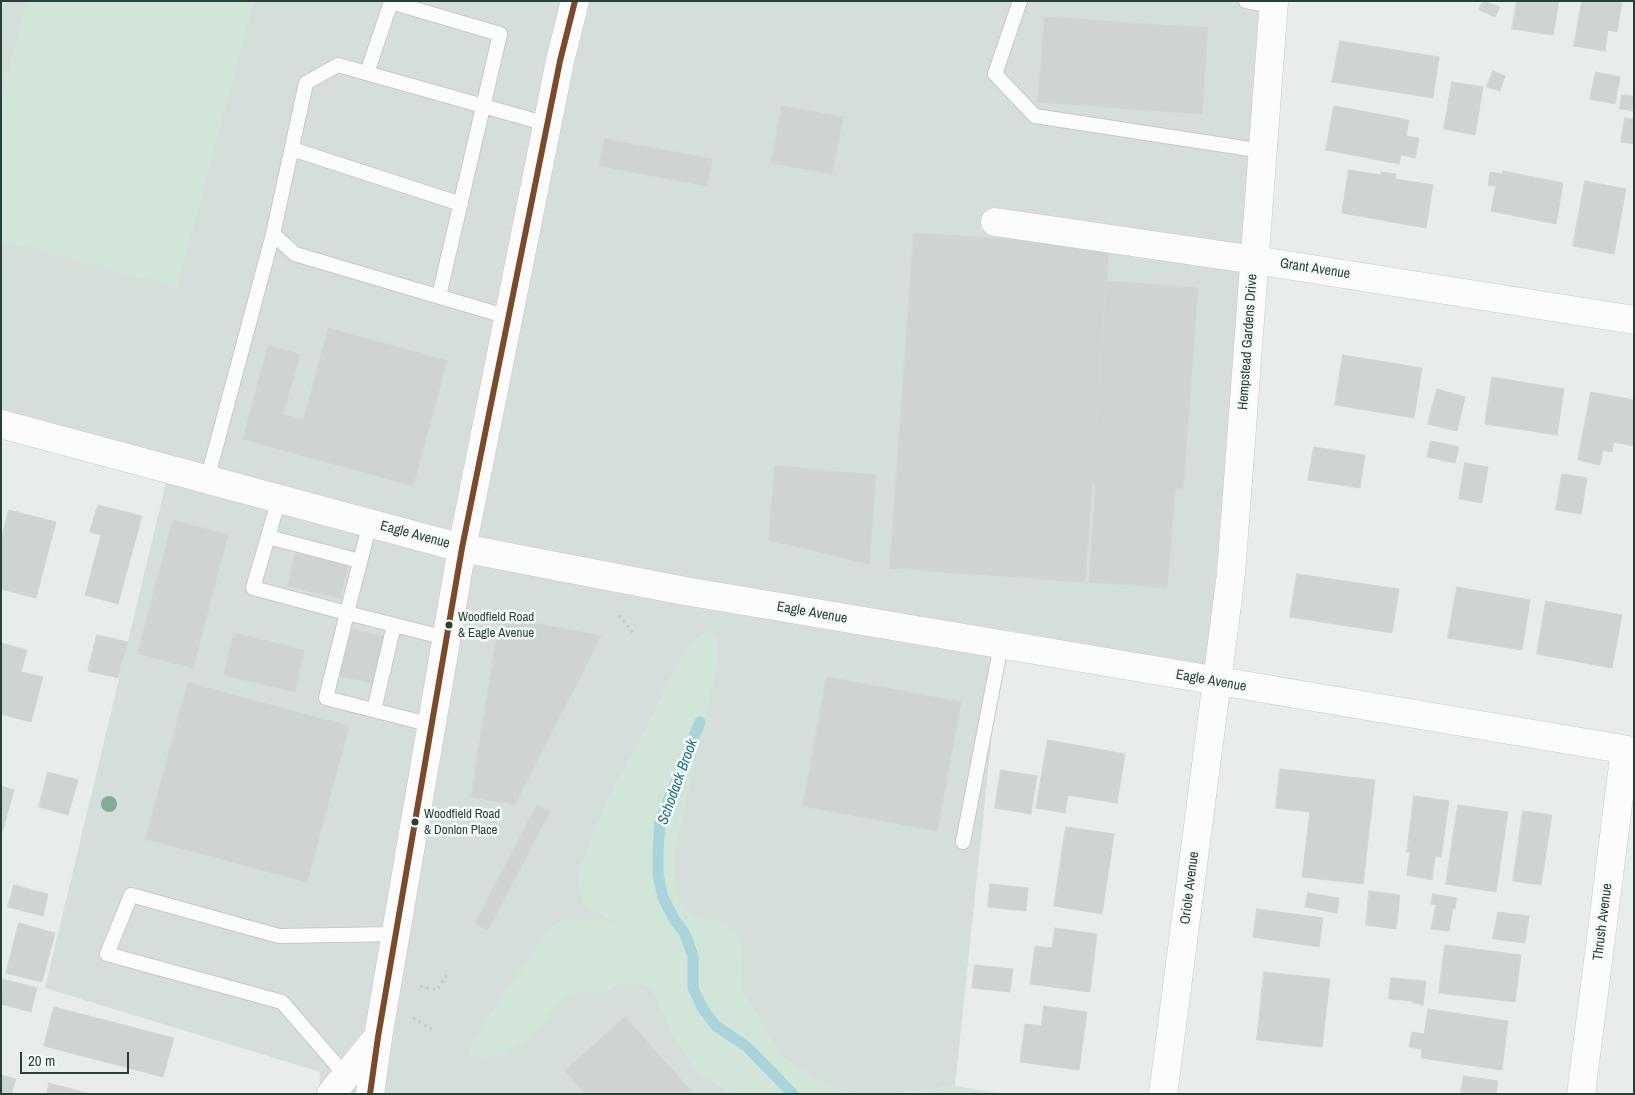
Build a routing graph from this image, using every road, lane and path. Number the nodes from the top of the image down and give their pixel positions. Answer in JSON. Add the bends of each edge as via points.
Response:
{"nodes":[{"id":1,"x":575,"y":1,"type":"edge"},
{"id":2,"x":1020,"y":1,"type":"edge"},
{"id":3,"x":1246,"y":1,"type":"edge"},
{"id":4,"x":1274,"y":4,"type":"edge"},
{"id":5,"x":367,"y":73,"type":"junction"},
{"id":6,"x":484,"y":106,"type":"junction"},
{"id":7,"x":547,"y":124,"type":"junction"},
{"id":8,"x":292,"y":149,"type":"junction"},
{"id":9,"x":1263,"y":151,"type":"junction"},
{"id":10,"x":461,"y":204,"type":"junction"},
{"id":11,"x":995,"y":222,"type":"dead end"},
{"id":12,"x":273,"y":234,"type":"junction"},
{"id":13,"x":1255,"y":260,"type":"junction"},
{"id":14,"x":439,"y":296,"type":"junction"},
{"id":15,"x":508,"y":317,"type":"junction"},
{"id":16,"x":1634,"y":320,"type":"edge"},
{"id":17,"x":1,"y":424,"type":"edge"},
{"id":18,"x":207,"y":480,"type":"junction"},
{"id":19,"x":278,"y":499,"type":"junction"},
{"id":20,"x":370,"y":523,"type":"junction"},
{"id":21,"x":268,"y":537,"type":"junction"},
{"id":22,"x":462,"y":548,"type":"junction"},
{"id":23,"x":360,"y":561,"type":"junction"},
{"id":24,"x":347,"y":613,"type":"junction"},
{"id":25,"x":619,"y":615,"type":"dead end"},
{"id":26,"x":394,"y":625,"type":"junction"},
{"id":27,"x":634,"y":634,"type":"dead end"},
{"id":28,"x":446,"y":638,"type":"junction"},
{"id":29,"x":1001,"y":645,"type":"junction"},
{"id":30,"x":1216,"y":681,"type":"junction"},
{"id":31,"x":374,"y":710,"type":"junction"},
{"id":32,"x":432,"y":725,"type":"junction"},
{"id":33,"x":1629,"y":751,"type":"edge"},
{"id":34,"x":963,"y":842,"type":"dead end"},
{"id":35,"x":395,"y":934,"type":"junction"},
{"id":36,"x":448,"y":973,"type":"dead end"},
{"id":37,"x":413,"y":985,"type":"dead end"},
{"id":38,"x":407,"y":1014,"type":"dead end"},
{"id":39,"x":432,"y":1029,"type":"dead end"},
{"id":40,"x":378,"y":1037,"type":"junction"},
{"id":41,"x":338,"y":1085,"type":"edge"},
{"id":42,"x":370,"y":1094,"type":"edge"},
{"id":43,"x":1163,"y":1094,"type":"edge"},
{"id":44,"x":1581,"y":1094,"type":"edge"}],
"edges":[{"from":1,"to":7,"type":"street"},
{"from":2,"to":9,"type":"lane","via":[[995,74],[1035,116]]},
{"from":3,"to":4,"type":"lane"},
{"from":4,"to":9,"type":"street","name":"Hempstead Gardens Drive"},
{"from":5,"to":6,"type":"lane"},
{"from":5,"to":6,"type":"lane","via":[[391,2],[500,34]]},
{"from":5,"to":8,"type":"lane","via":[[338,65],[306,83]]},
{"from":6,"to":7,"type":"lane"},
{"from":6,"to":10,"type":"lane"},
{"from":7,"to":15,"type":"street"},
{"from":8,"to":10,"type":"lane"},
{"from":8,"to":12,"type":"lane"},
{"from":9,"to":13,"type":"street","name":"Hempstead Gardens Drive"},
{"from":10,"to":14,"type":"lane"},
{"from":11,"to":13,"type":"street","name":"Grant Avenue"},
{"from":12,"to":14,"type":"lane","via":[[295,254]]},
{"from":12,"to":18,"type":"lane"},
{"from":13,"to":16,"type":"street","name":"Grant Avenue"},
{"from":13,"to":30,"type":"street","name":"Hempstead Gardens Drive","via":[[1231,574]]},
{"from":14,"to":15,"type":"lane"},
{"from":15,"to":22,"type":"street"},
{"from":17,"to":18,"type":"street","name":"Eagle Avenue"},
{"from":18,"to":19,"type":"street","name":"Eagle Avenue"},
{"from":19,"to":20,"type":"street","name":"Eagle Avenue"},
{"from":19,"to":21,"type":"lane"},
{"from":20,"to":22,"type":"street","name":"Eagle Avenue"},
{"from":20,"to":23,"type":"lane"},
{"from":21,"to":23,"type":"lane"},
{"from":21,"to":24,"type":"lane","via":[[253,588]]},
{"from":22,"to":28,"type":"street"},
{"from":22,"to":29,"type":"street","name":"Eagle Avenue","via":[[685,591]]},
{"from":23,"to":24,"type":"lane"},
{"from":24,"to":26,"type":"lane"},
{"from":24,"to":31,"type":"lane","via":[[326,698]]},
{"from":25,"to":27,"type":"path"},
{"from":26,"to":28,"type":"lane"},
{"from":26,"to":31,"type":"lane"},
{"from":28,"to":32,"type":"street"},
{"from":29,"to":30,"type":"street","name":"Eagle Avenue"},
{"from":29,"to":34,"type":"lane"},
{"from":30,"to":33,"type":"street","name":"Eagle Avenue"},
{"from":30,"to":43,"type":"street","name":"Oriole Avenue"},
{"from":31,"to":32,"type":"lane"},
{"from":32,"to":35,"type":"street"},
{"from":33,"to":44,"type":"street","name":"Thrush Avenue"},
{"from":35,"to":40,"type":"street"},
{"from":35,"to":41,"type":"lane","via":[[279,936],[131,895],[107,954],[282,1002]]},
{"from":36,"to":37,"type":"path","via":[[437,990]]},
{"from":38,"to":39,"type":"path"},
{"from":40,"to":41,"type":"street"},
{"from":40,"to":42,"type":"street"}]}
